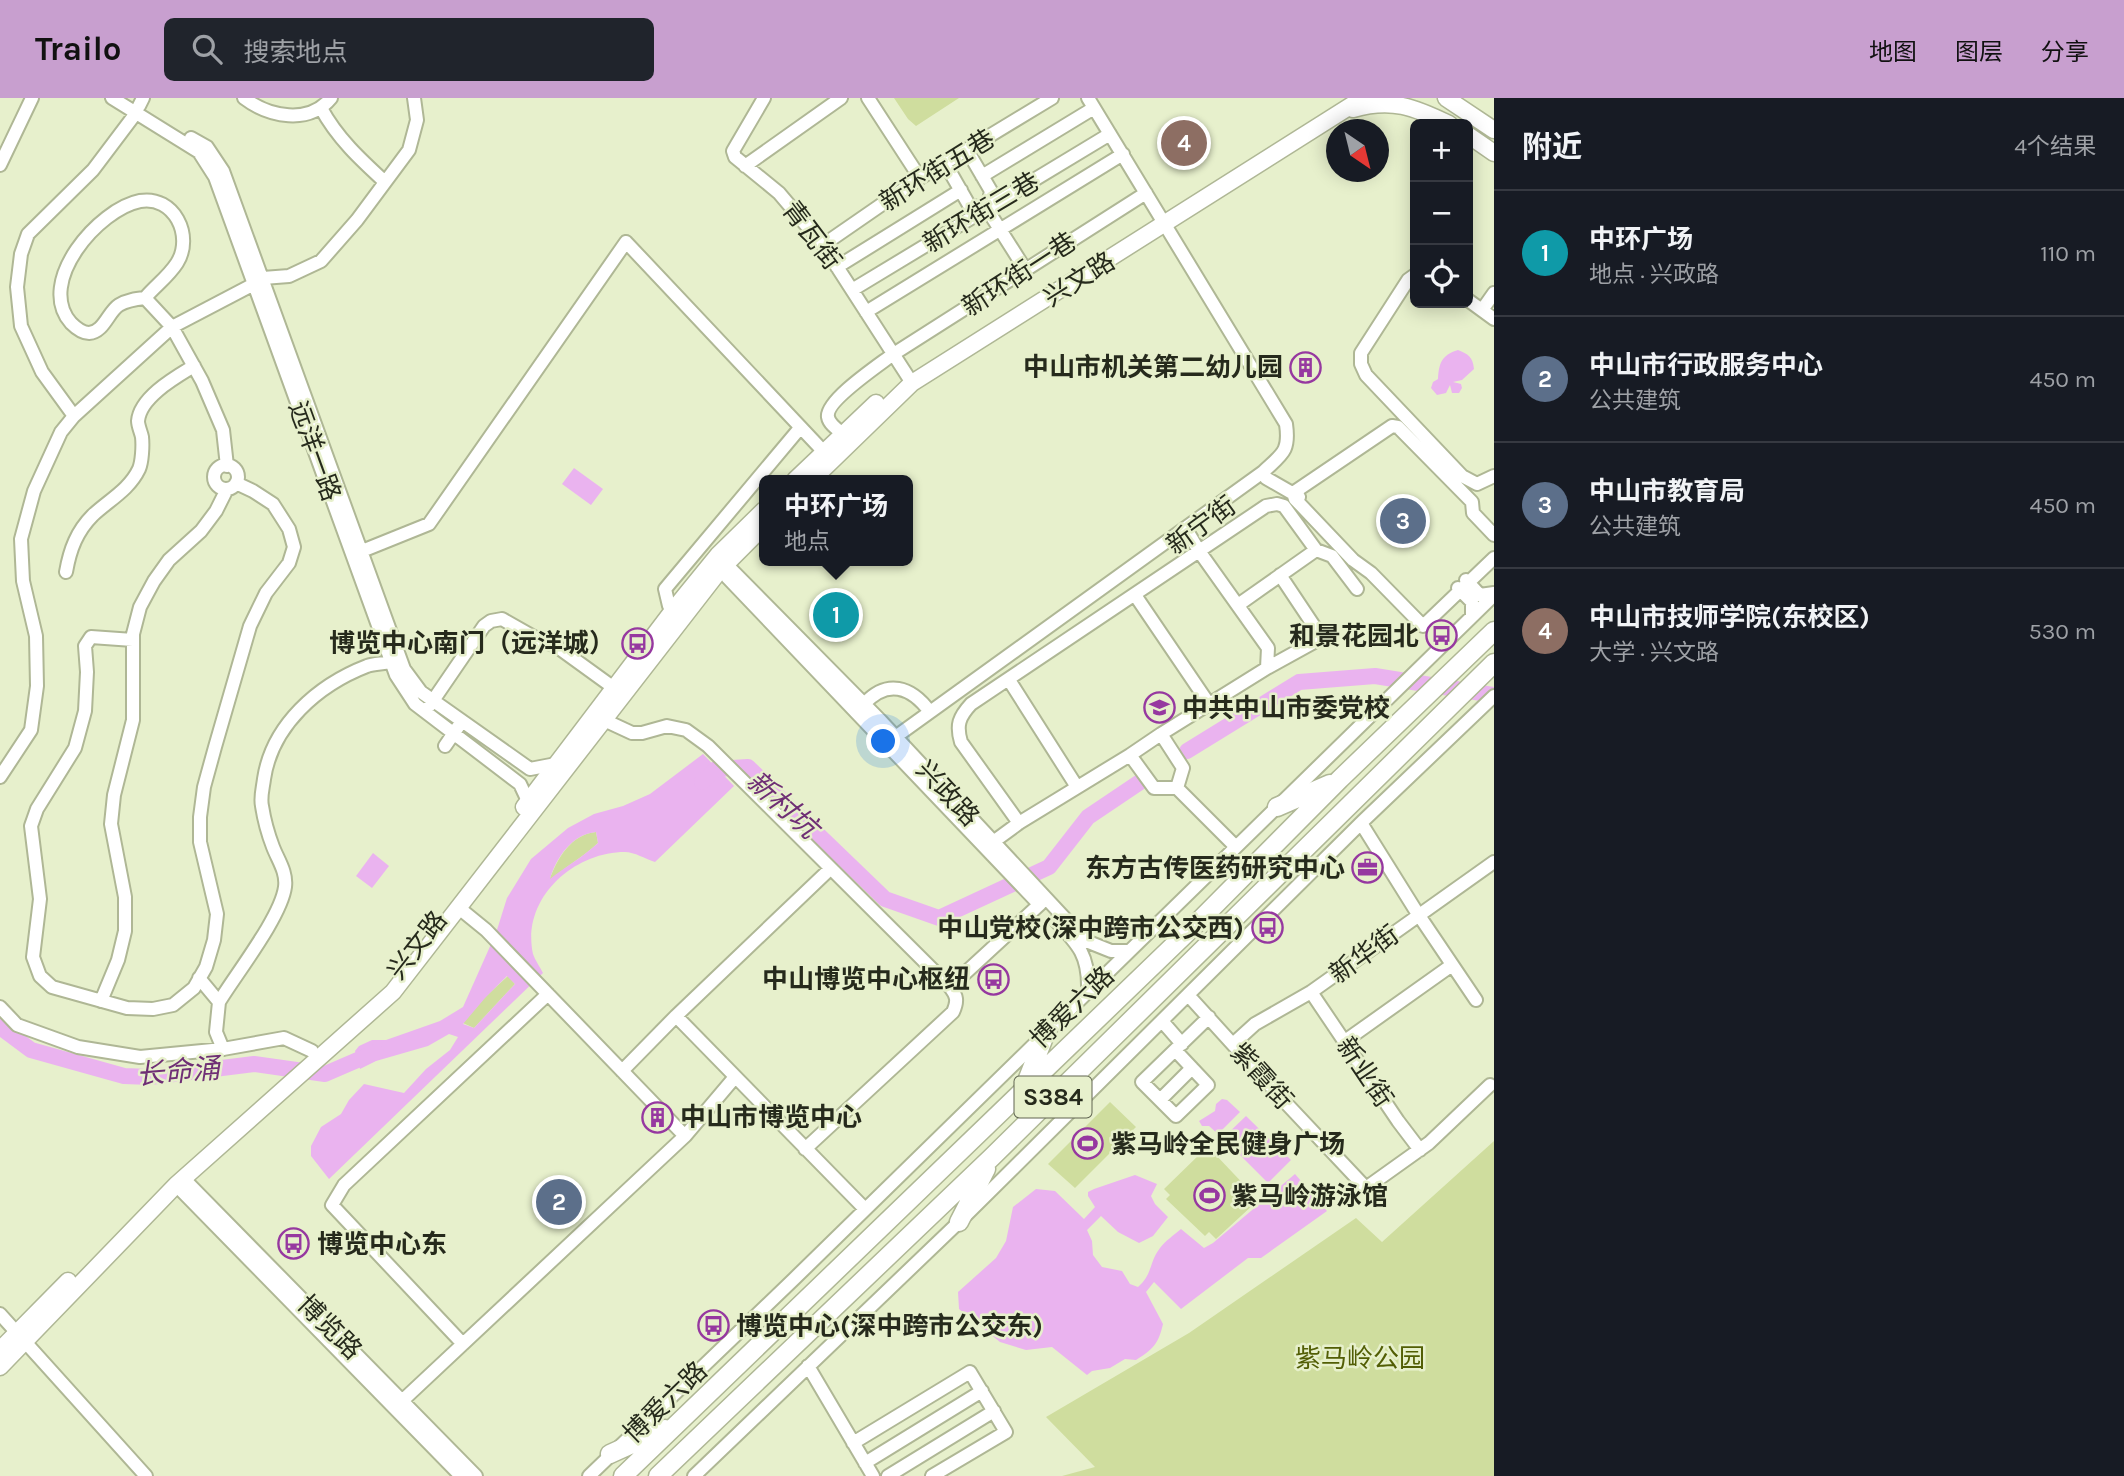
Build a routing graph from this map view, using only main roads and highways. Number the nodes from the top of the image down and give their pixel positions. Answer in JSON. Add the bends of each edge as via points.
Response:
{"nodes":[{"id":1,"x":1363,"y":98,"type":"edge"},
{"id":2,"x":1413,"y":98,"type":"edge"},
{"id":3,"x":1446,"y":98,"type":"edge"},
{"id":4,"x":1457,"y":98,"type":"edge"},
{"id":5,"x":1342,"y":102,"type":"edge"},
{"id":6,"x":1470,"y":114,"type":"junction"},
{"id":7,"x":1439,"y":119,"type":"edge"},
{"id":8,"x":1443,"y":119,"type":"edge"},
{"id":9,"x":1494,"y":130,"type":"edge"},
{"id":10,"x":1473,"y":142,"type":"edge"},
{"id":11,"x":1494,"y":153,"type":"edge"},
{"id":12,"x":909,"y":379,"type":"junction"},
{"id":13,"x":800,"y":475,"type":"edge"},
{"id":14,"x":817,"y":475,"type":"edge"},
{"id":15,"x":759,"y":516,"type":"edge"},
{"id":16,"x":759,"y":530,"type":"edge"},
{"id":17,"x":719,"y":562,"type":"junction"},
{"id":18,"x":1494,"y":631,"type":"edge"},
{"id":19,"x":1491,"y":665,"type":"edge"},
{"id":20,"x":1340,"y":779,"type":"junction"},
{"id":21,"x":1277,"y":807,"type":"road end"},
{"id":22,"x":1046,"y":1032,"type":"road end"},
{"id":23,"x":309,"y":1058,"type":"junction"},
{"id":24,"x":1022,"y":1093,"type":"junction"},
{"id":25,"x":992,"y":1157,"type":"junction"},
{"id":26,"x":959,"y":1222,"type":"road end"},
{"id":27,"x":20,"y":1339,"type":"junction"},
{"id":28,"x":0,"y":1350,"type":"edge"},
{"id":29,"x":0,"y":1367,"type":"edge"},
{"id":30,"x":681,"y":1422,"type":"junction"},
{"id":31,"x":610,"y":1454,"type":"road end"},
{"id":32,"x":623,"y":1476,"type":"edge"},
{"id":33,"x":658,"y":1476,"type":"edge"}],
"edges":[{"from":1,"to":5,"type":"main road","name":"兴文路"},
{"from":2,"to":8,"type":"main road"},
{"from":3,"to":6,"type":"main road"},
{"from":4,"to":6,"type":"main road"},
{"from":5,"to":7,"type":"main road","via":[[1389,103]]},
{"from":5,"to":12,"type":"main road","name":"兴文路","via":[[1166,219]]},
{"from":6,"to":9,"type":"main road"},
{"from":10,"to":11,"type":"main road"},
{"from":12,"to":13,"type":"main road","name":"兴文路"},
{"from":12,"to":14,"type":"main road","name":"兴文路"},
{"from":15,"to":17,"type":"main road","name":"兴文路"},
{"from":16,"to":17,"type":"main road","name":"兴文路"},
{"from":17,"to":23,"type":"main road","name":"兴文路","via":[[674,609],[387,984]]},
{"from":17,"to":23,"type":"main road","name":"兴文路","via":[[604,720],[393,992]]},
{"from":18,"to":20,"type":"highway","name":"博爱六路","number":"S384"},
{"from":19,"to":25,"type":"highway","name":"博爱六路","number":"S384"},
{"from":20,"to":21,"type":"highway"},
{"from":20,"to":24,"type":"highway","name":"博爱六路","number":"S384"},
{"from":22,"to":24,"type":"highway"},
{"from":23,"to":27,"type":"main road","name":"兴文路","via":[[176,1178]]},
{"from":24,"to":30,"type":"highway","name":"博爱六路","number":"S384"},
{"from":25,"to":26,"type":"highway"},
{"from":25,"to":33,"type":"highway","name":"博爱六路","number":"S384"},
{"from":27,"to":28,"type":"main road"},
{"from":27,"to":29,"type":"main road"},
{"from":30,"to":31,"type":"highway"},
{"from":30,"to":32,"type":"highway","name":"博爱六路","number":"S384"}]}
